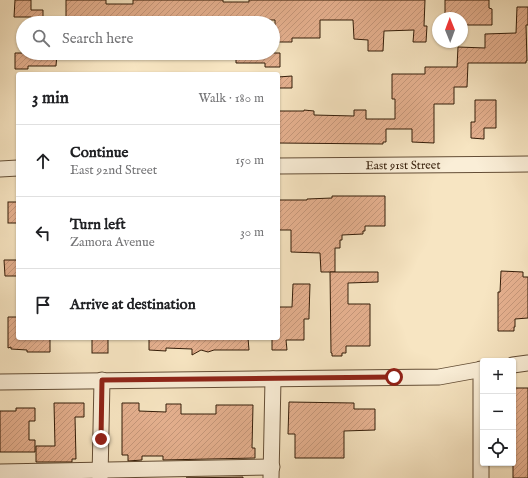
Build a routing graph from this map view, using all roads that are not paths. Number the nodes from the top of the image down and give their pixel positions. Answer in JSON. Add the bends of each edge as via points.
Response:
{"nodes":[{"id":1,"x":528,"y":164,"type":"edge"},
{"id":2,"x":280,"y":166,"type":"edge"},
{"id":3,"x":0,"y":168,"type":"edge"},
{"id":4,"x":16,"y":168,"type":"edge"},
{"id":5,"x":528,"y":363,"type":"edge"},
{"id":6,"x":516,"y":365,"type":"edge"},
{"id":7,"x":480,"y":369,"type":"edge"},
{"id":8,"x":273,"y":379,"type":"junction"},
{"id":9,"x":102,"y":380,"type":"junction"},
{"id":10,"x":0,"y":382,"type":"edge"},
{"id":11,"x":482,"y":394,"type":"edge"},
{"id":12,"x":0,"y":472,"type":"edge"},
{"id":13,"x":271,"y":472,"type":"edge"},
{"id":14,"x":100,"y":474,"type":"edge"},
{"id":15,"x":481,"y":478,"type":"edge"}],
"edges":[{"from":1,"to":2,"type":"street","name":"East 91st Street"},
{"from":3,"to":4,"type":"street"},
{"from":5,"to":6,"type":"street"},
{"from":7,"to":8,"type":"street","via":[[439,377]]},
{"from":8,"to":9,"type":"street"},
{"from":8,"to":13,"type":"street"},
{"from":9,"to":10,"type":"street"},
{"from":9,"to":14,"type":"street"},
{"from":11,"to":15,"type":"street"},
{"from":12,"to":14,"type":"street"},
{"from":13,"to":14,"type":"street"}]}
